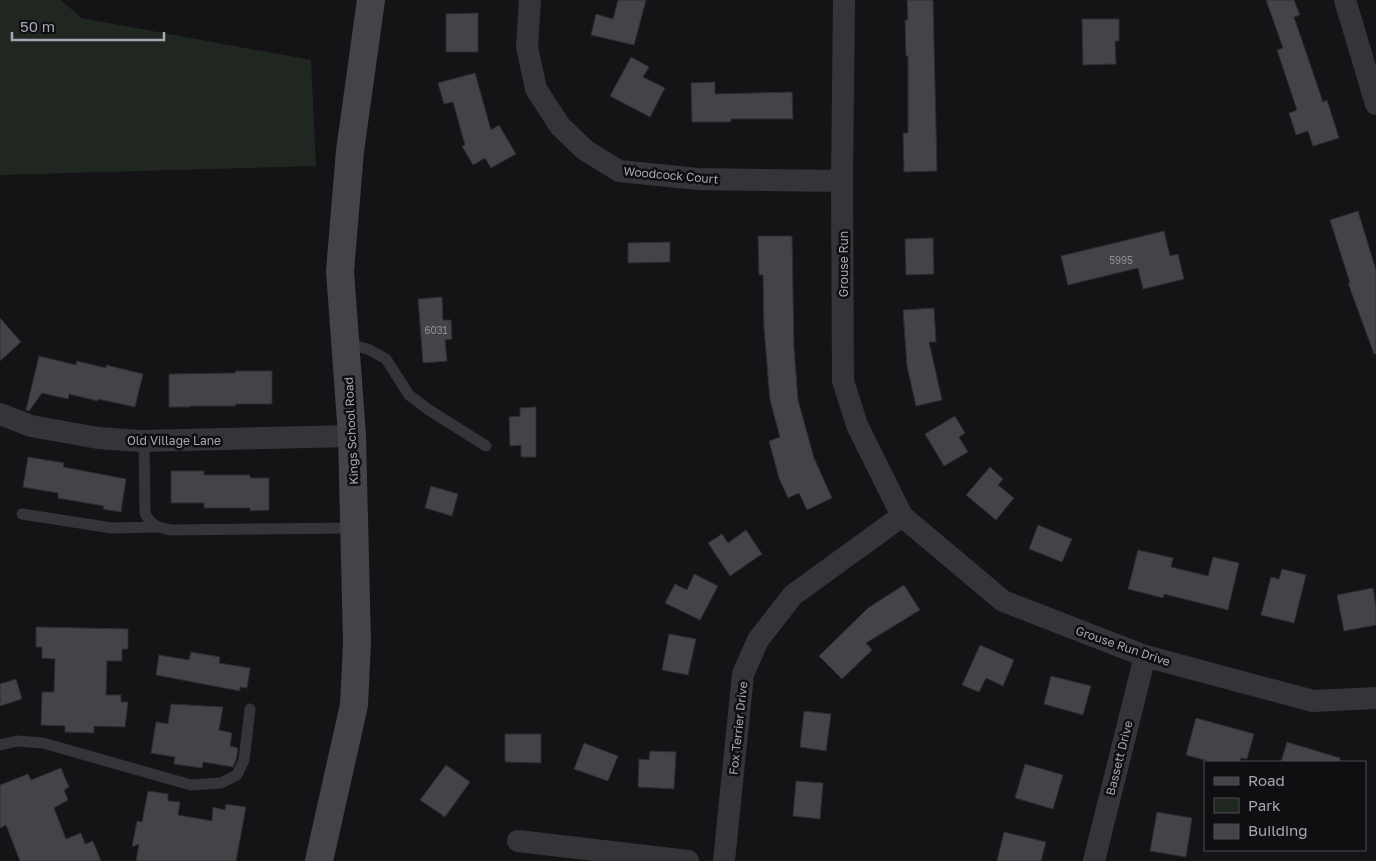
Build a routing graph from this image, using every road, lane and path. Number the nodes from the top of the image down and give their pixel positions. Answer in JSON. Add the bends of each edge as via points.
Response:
{"nodes":[{"id":1,"x":371,"y":0,"type":"edge"},
{"id":2,"x":530,"y":0,"type":"edge"},
{"id":3,"x":844,"y":0,"type":"edge"},
{"id":4,"x":1345,"y":0,"type":"edge"},
{"id":5,"x":1376,"y":104,"type":"edge"},
{"id":6,"x":842,"y":181,"type":"junction"},
{"id":7,"x":345,"y":343,"type":"junction"},
{"id":8,"x":0,"y":414,"type":"edge"},
{"id":9,"x":352,"y":436,"type":"junction"},
{"id":10,"x":144,"y":442,"type":"junction"},
{"id":11,"x":486,"y":446,"type":"dead end"},
{"id":12,"x":22,"y":514,"type":"dead end"},
{"id":13,"x":902,"y":516,"type":"junction"},
{"id":14,"x":157,"y":527,"type":"junction"},
{"id":15,"x":354,"y":528,"type":"junction"},
{"id":16,"x":1145,"y":656,"type":"junction"},
{"id":17,"x":1376,"y":698,"type":"edge"},
{"id":18,"x":250,"y":709,"type":"dead end"},
{"id":19,"x":0,"y":745,"type":"edge"},
{"id":20,"x":518,"y":840,"type":"dead end"},
{"id":21,"x":319,"y":861,"type":"edge"},
{"id":22,"x":688,"y":861,"type":"edge"},
{"id":23,"x":724,"y":861,"type":"edge"},
{"id":24,"x":1094,"y":861,"type":"edge"}],
"edges":[{"from":1,"to":7,"type":"street","name":"Kings School Road","via":[[350,151],[340,271]]},
{"from":2,"to":6,"type":"street","name":"Woodcock Court","via":[[527,47],[536,89],[560,126],[585,150],[619,171],[698,180]]},
{"from":3,"to":6,"type":"street","name":"Grouse Run"},
{"from":4,"to":5,"type":"street"},
{"from":6,"to":13,"type":"street","name":"Grouse Run","via":[[843,381],[857,425]]},
{"from":7,"to":9,"type":"street","name":"Kings School Road"},
{"from":7,"to":11,"type":"lane","via":[[368,349],[386,359],[409,395]]},
{"from":8,"to":10,"type":"street","name":"Old Village Lane","via":[[31,426]]},
{"from":9,"to":10,"type":"street","name":"Old Village Lane"},
{"from":9,"to":15,"type":"street","name":"Kings School Road"},
{"from":10,"to":14,"type":"lane","via":[[145,514]]},
{"from":12,"to":14,"type":"lane","via":[[112,528]]},
{"from":13,"to":16,"type":"street","name":"Grouse Run Drive","via":[[1003,601]]},
{"from":13,"to":23,"type":"street","name":"Fox Terrier Drive","via":[[793,595],[758,640],[744,674]]},
{"from":14,"to":15,"type":"lane","via":[[171,530]]},
{"from":15,"to":21,"type":"street","name":"Kings School Road","via":[[357,643],[354,705]]},
{"from":16,"to":17,"type":"street","name":"Grouse Run Drive","via":[[1313,701]]},
{"from":16,"to":24,"type":"street","name":"Bassett Drive"},
{"from":18,"to":19,"type":"lane","via":[[244,760],[237,775],[221,783],[191,785],[43,743],[16,741]]},
{"from":20,"to":22,"type":"street"}]}
